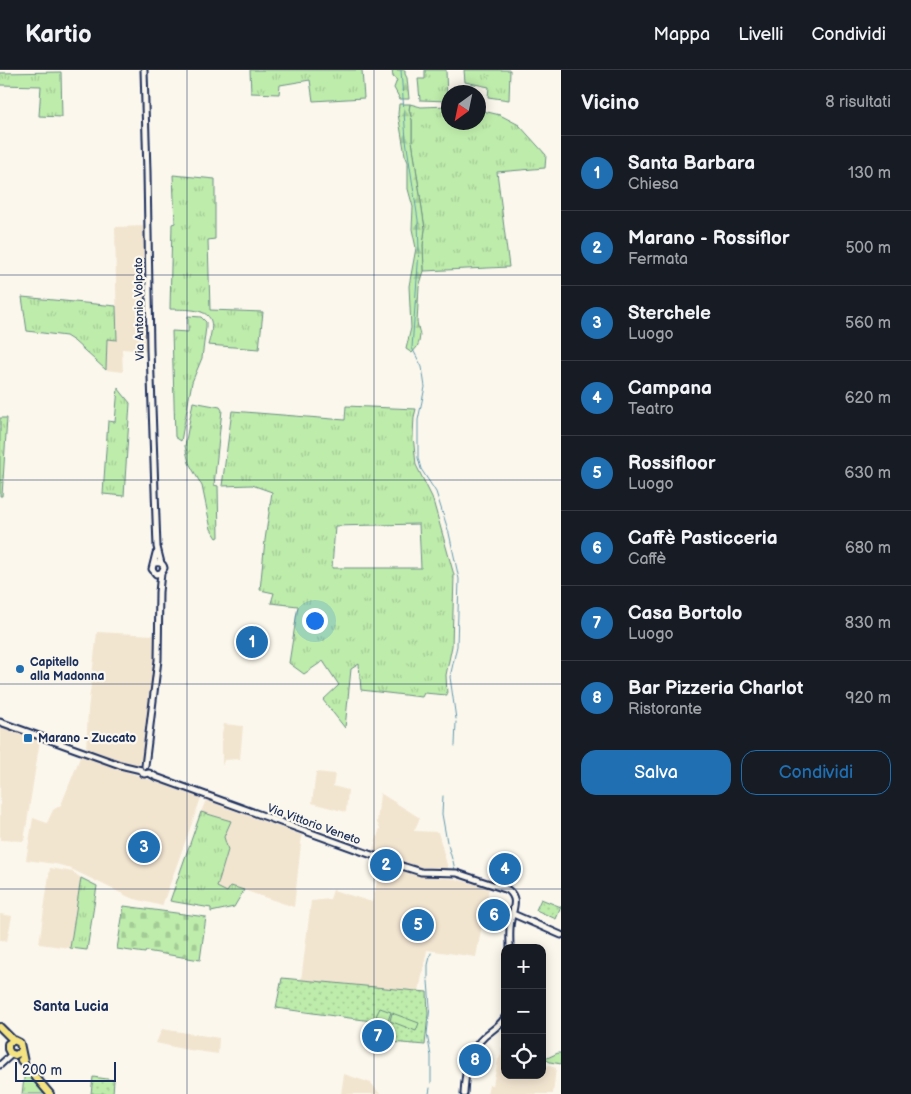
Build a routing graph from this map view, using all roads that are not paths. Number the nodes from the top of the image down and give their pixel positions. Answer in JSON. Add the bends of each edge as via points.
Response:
{"nodes":[{"id":1,"x":144,"y":70,"type":"edge"},
{"id":2,"x":158,"y":563,"type":"junction"},
{"id":3,"x":154,"y":573,"type":"junction"},
{"id":4,"x":161,"y":573,"type":"junction"},
{"id":5,"x":158,"y":592,"type":"junction"},
{"id":6,"x":0,"y":722,"type":"edge"},
{"id":7,"x":143,"y":768,"type":"junction"},
{"id":8,"x":513,"y":914,"type":"junction"},
{"id":9,"x":561,"y":935,"type":"edge"},
{"id":10,"x":510,"y":944,"type":"edge"},
{"id":11,"x":501,"y":1022,"type":"edge"},
{"id":12,"x":0,"y":1028,"type":"edge"},
{"id":13,"x":13,"y":1050,"type":"junction"},
{"id":14,"x":0,"y":1065,"type":"edge"},
{"id":15,"x":50,"y":1094,"type":"edge"},
{"id":16,"x":464,"y":1094,"type":"edge"}],
"edges":[{"from":1,"to":2,"type":"street","name":"Via Antonio Volpato"},
{"from":2,"to":3,"type":"street","via":[[152,569]]},
{"from":2,"to":4,"type":"street","via":[[164,568]]},
{"from":3,"to":4,"type":"street"},
{"from":3,"to":5,"type":"street"},
{"from":4,"to":5,"type":"street"},
{"from":5,"to":7,"type":"street","via":[[158,660]]},
{"from":6,"to":7,"type":"street","via":[[120,765]]},
{"from":7,"to":8,"type":"street","name":"Via Vittorio Veneto","via":[[159,778],[405,868],[457,873],[508,890],[515,903]]},
{"from":8,"to":9,"type":"street"},
{"from":8,"to":10,"type":"street"},
{"from":11,"to":16,"type":"street","via":[[477,1044],[465,1072]]},
{"from":12,"to":13,"type":"main road"},
{"from":13,"to":14,"type":"street"},
{"from":13,"to":15,"type":"main road"}]}
